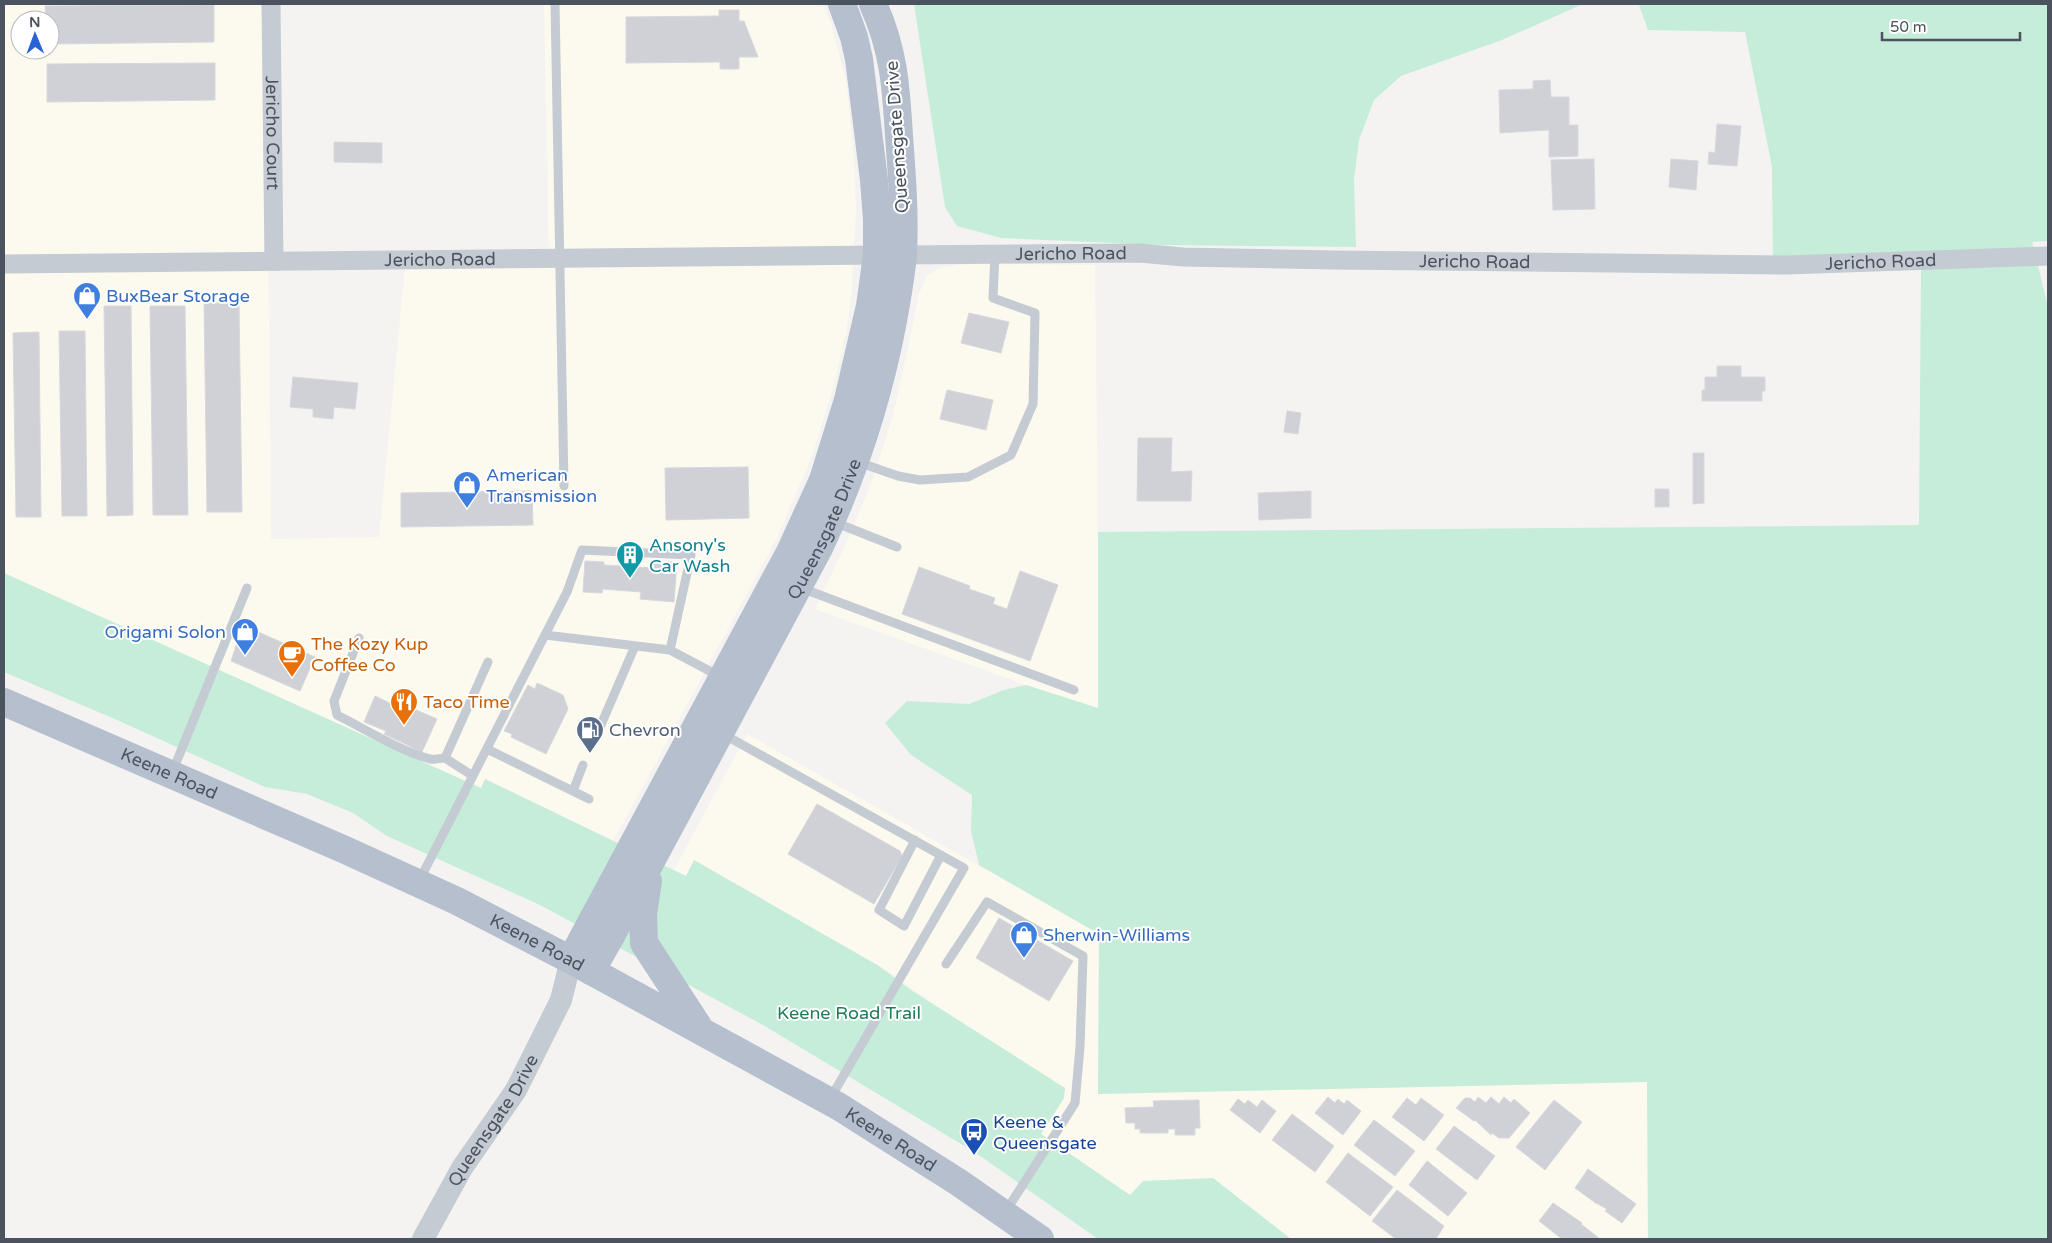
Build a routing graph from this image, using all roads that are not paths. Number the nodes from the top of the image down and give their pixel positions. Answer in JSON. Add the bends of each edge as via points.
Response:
{"nodes":[{"id":1,"x":271,"y":4,"type":"edge"},
{"id":2,"x":555,"y":4,"type":"edge"},
{"id":3,"x":842,"y":4,"type":"edge"},
{"id":4,"x":873,"y":4,"type":"edge"},
{"id":5,"x":995,"y":254,"type":"junction"},
{"id":6,"x":890,"y":255,"type":"junction"},
{"id":7,"x":2048,"y":256,"type":"edge"},
{"id":8,"x":560,"y":258,"type":"junction"},
{"id":9,"x":274,"y":261,"type":"junction"},
{"id":10,"x":4,"y":264,"type":"edge"},
{"id":11,"x":855,"y":461,"type":"junction"},
{"id":12,"x":564,"y":486,"type":"dead end"},
{"id":13,"x":832,"y":521,"type":"junction"},
{"id":14,"x":897,"y":547,"type":"dead end"},
{"id":15,"x":798,"y":587,"type":"junction"},
{"id":16,"x":248,"y":588,"type":"dead end"},
{"id":17,"x":545,"y":635,"type":"junction"},
{"id":18,"x":359,"y":638,"type":"dead end"},
{"id":19,"x":635,"y":646,"type":"junction"},
{"id":20,"x":670,"y":650,"type":"junction"},
{"id":21,"x":488,"y":662,"type":"dead end"},
{"id":22,"x":724,"y":678,"type":"junction"},
{"id":23,"x":1074,"y":690,"type":"dead end"},
{"id":24,"x":4,"y":702,"type":"edge"},
{"id":25,"x":720,"y":733,"type":"junction"},
{"id":26,"x":594,"y":741,"type":"dead end"},
{"id":27,"x":487,"y":749,"type":"junction"},
{"id":28,"x":445,"y":758,"type":"junction"},
{"id":29,"x":583,"y":765,"type":"dead end"},
{"id":30,"x":171,"y":774,"type":"junction"},
{"id":31,"x":473,"y":776,"type":"junction"},
{"id":32,"x":573,"y":791,"type":"junction"},
{"id":33,"x":589,"y":799,"type":"dead end"},
{"id":34,"x":914,"y":840,"type":"junction"},
{"id":35,"x":941,"y":855,"type":"junction"},
{"id":36,"x":651,"y":862,"type":"junction"},
{"id":37,"x":418,"y":883,"type":"junction"},
{"id":38,"x":946,"y":964,"type":"dead end"},
{"id":39,"x":581,"y":965,"type":"junction"},
{"id":40,"x":700,"y":1030,"type":"junction"},
{"id":41,"x":829,"y":1101,"type":"junction"},
{"id":42,"x":1005,"y":1214,"type":"junction"},
{"id":43,"x":423,"y":1239,"type":"edge"},
{"id":44,"x":1040,"y":1239,"type":"edge"}],
"edges":[{"from":1,"to":9,"type":"street","name":"Jericho Court"},
{"from":2,"to":8,"type":"lane"},
{"from":3,"to":6,"type":"main road","name":"Queensgate Drive","via":[[859,59],[874,180],[890,246],[895,253]]},
{"from":4,"to":6,"type":"main road","name":"Queensgate Drive","via":[[887,39],[893,66],[902,165]]},
{"from":5,"to":6,"type":"street","name":"Jericho Road"},
{"from":5,"to":7,"type":"street","name":"Jericho Road","via":[[1140,253],[1334,260],[1786,265]]},
{"from":5,"to":11,"type":"lane","via":[[994,298],[1035,313],[1033,404],[1011,454],[968,477],[920,480]]},
{"from":6,"to":8,"type":"street","name":"Jericho Road"},
{"from":6,"to":11,"type":"main road","name":"Queensgate Drive","via":[[886,357]]},
{"from":6,"to":22,"type":"main road","name":"Queensgate Drive","via":[[870,306],[840,431],[823,480],[790,552]]},
{"from":8,"to":9,"type":"street","name":"Jericho Road"},
{"from":8,"to":12,"type":"lane"},
{"from":9,"to":10,"type":"street","name":"Jericho Road"},
{"from":11,"to":13,"type":"main road","name":"Queensgate Drive"},
{"from":13,"to":14,"type":"lane"},
{"from":13,"to":15,"type":"main road","name":"Queensgate Drive"},
{"from":15,"to":23,"type":"lane"},
{"from":15,"to":25,"type":"main road","name":"Queensgate Drive"},
{"from":16,"to":30,"type":"lane"},
{"from":17,"to":19,"type":"lane"},
{"from":17,"to":20,"type":"lane","via":[[567,592],[582,550],[691,555]]},
{"from":17,"to":27,"type":"lane"},
{"from":18,"to":28,"type":"lane","via":[[334,701],[337,715],[432,760]]},
{"from":19,"to":20,"type":"lane"},
{"from":19,"to":26,"type":"lane"},
{"from":20,"to":22,"type":"lane"},
{"from":21,"to":28,"type":"lane"},
{"from":22,"to":39,"type":"main road","name":"Queensgate Drive"},
{"from":24,"to":30,"type":"main road","name":"Keene Road"},
{"from":25,"to":34,"type":"lane"},
{"from":25,"to":36,"type":"main road","name":"Queensgate Drive"},
{"from":27,"to":31,"type":"lane"},
{"from":27,"to":32,"type":"lane"},
{"from":28,"to":31,"type":"lane"},
{"from":29,"to":32,"type":"lane"},
{"from":30,"to":37,"type":"main road","name":"Keene Road"},
{"from":31,"to":37,"type":"lane"},
{"from":32,"to":33,"type":"lane"},
{"from":34,"to":35,"type":"lane"},
{"from":34,"to":35,"type":"lane","via":[[879,910],[904,926]]},
{"from":35,"to":41,"type":"lane","via":[[964,868]]},
{"from":36,"to":39,"type":"main road","name":"Queensgate Drive"},
{"from":36,"to":40,"type":"main road","via":[[642,914],[644,943]]},
{"from":37,"to":39,"type":"main road","name":"Keene Road"},
{"from":38,"to":42,"type":"lane","via":[[987,902],[1083,956],[1075,1104]]},
{"from":39,"to":40,"type":"main road","name":"Keene Road"},
{"from":39,"to":43,"type":"street","name":"Queensgate Drive","via":[[516,1090],[462,1168]]},
{"from":40,"to":41,"type":"main road","name":"Keene Road"},
{"from":41,"to":42,"type":"main road","name":"Keene Road"},
{"from":42,"to":44,"type":"main road","name":"Keene Road"}]}
